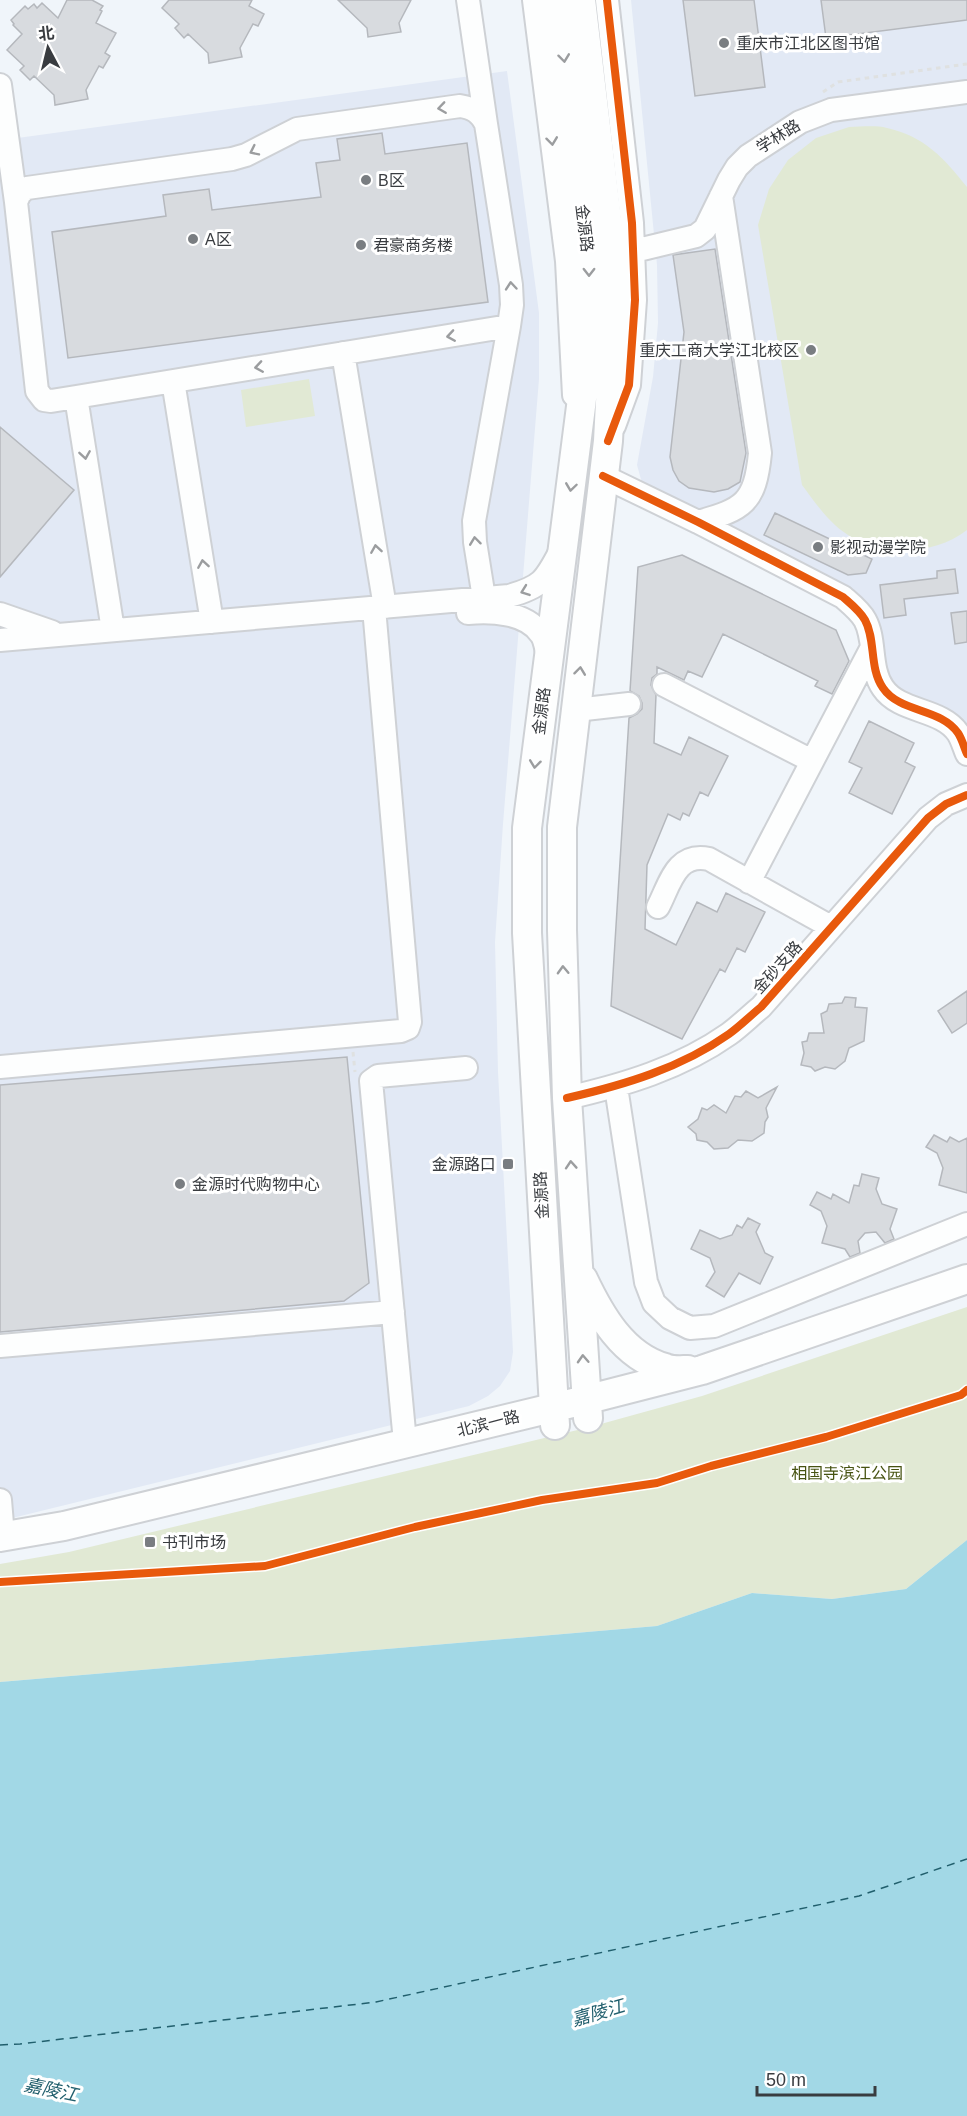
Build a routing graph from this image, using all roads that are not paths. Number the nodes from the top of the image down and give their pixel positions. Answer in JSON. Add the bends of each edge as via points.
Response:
{"nodes":[{"id":1,"x":468,"y":0,"type":"edge"},
{"id":2,"x":534,"y":0,"type":"edge"},
{"id":3,"x":556,"y":0,"type":"edge"},
{"id":4,"x":581,"y":0,"type":"edge"},
{"id":5,"x":608,"y":0,"type":"edge"},
{"id":6,"x":0,"y":85,"type":"edge"},
{"id":7,"x":967,"y":92,"type":"edge"},
{"id":8,"x":486,"y":124,"type":"junction"},
{"id":9,"x":721,"y":196,"type":"junction"},
{"id":10,"x":16,"y":202,"type":"junction"},
{"id":11,"x":634,"y":251,"type":"junction"},
{"id":12,"x":509,"y":326,"type":"junction"},
{"id":13,"x":343,"y":353,"type":"junction"},
{"id":14,"x":173,"y":381,"type":"junction"},
{"id":15,"x":76,"y":397,"type":"junction"},
{"id":16,"x":578,"y":440,"type":"junction"},
{"id":17,"x":608,"y":441,"type":"junction"},
{"id":18,"x":603,"y":476,"type":"junction"},
{"id":19,"x":698,"y":522,"type":"junction"},
{"id":20,"x":562,"y":548,"type":"junction"},
{"id":21,"x":484,"y":598,"type":"junction"},
{"id":22,"x":378,"y":612,"type":"junction"},
{"id":23,"x":0,"y":614,"type":"edge"},
{"id":24,"x":212,"y":622,"type":"junction"},
{"id":25,"x":113,"y":630,"type":"junction"},
{"id":26,"x":61,"y":635,"type":"junction"},
{"id":27,"x":0,"y":640,"type":"edge"},
{"id":28,"x":88,"y":644,"type":"junction"},
{"id":29,"x":871,"y":649,"type":"junction"},
{"id":30,"x":0,"y":651,"type":"edge"},
{"id":31,"x":548,"y":656,"type":"junction"},
{"id":32,"x":664,"y":685,"type":"dead end"},
{"id":33,"x":629,"y":704,"type":"dead end"},
{"id":34,"x":576,"y":710,"type":"junction"},
{"id":35,"x":967,"y":754,"type":"edge"},
{"id":36,"x":812,"y":761,"type":"junction"},
{"id":37,"x":967,"y":795,"type":"edge"},
{"id":38,"x":749,"y":882,"type":"junction"},
{"id":39,"x":657,"y":907,"type":"dead end"},
{"id":40,"x":831,"y":927,"type":"junction"},
{"id":41,"x":0,"y":1067,"type":"edge"},
{"id":42,"x":466,"y":1068,"type":"dead end"},
{"id":43,"x":616,"y":1087,"type":"junction"},
{"id":44,"x":567,"y":1098,"type":"junction"},
{"id":45,"x":967,"y":1224,"type":"edge"},
{"id":46,"x":545,"y":1265,"type":"junction"},
{"id":47,"x":578,"y":1268,"type":"junction"},
{"id":48,"x":967,"y":1279,"type":"edge"},
{"id":49,"x":967,"y":1298,"type":"edge"},
{"id":50,"x":393,"y":1312,"type":"junction"},
{"id":51,"x":0,"y":1346,"type":"edge"},
{"id":52,"x":550,"y":1354,"type":"junction"},
{"id":53,"x":702,"y":1370,"type":"junction"},
{"id":54,"x":586,"y":1409,"type":"junction"},
{"id":55,"x":554,"y":1416,"type":"junction"},
{"id":56,"x":491,"y":1422,"type":"junction"},
{"id":57,"x":405,"y":1442,"type":"junction"},
{"id":58,"x":0,"y":1500,"type":"edge"},
{"id":59,"x":1,"y":1543,"type":"edge"}],
"edges":[{"from":1,"to":8,"type":"street"},
{"from":2,"to":16,"type":"street","one_way":true,"via":[[567,261]]},
{"from":3,"to":16,"type":"main road","name":"金源路","one_way":true,"via":[[589,260],[589,344]]},
{"from":4,"to":17,"type":"main road","name":"金源路","via":[[612,262]]},
{"from":5,"to":11,"type":"street"},
{"from":6,"to":10,"type":"street"},
{"from":7,"to":9,"type":"street","name":"学林路","via":[[814,115],[748,156]]},
{"from":8,"to":10,"type":"street","one_way":true,"via":[[477,111],[460,106],[297,129],[232,159],[27,188]]},
{"from":12,"to":8,"type":"street","one_way":true,"via":[[511,285]]},
{"from":9,"to":11,"type":"street","name":"学林路","via":[[705,230],[696,236]]},
{"from":9,"to":19,"type":"street","via":[[760,453],[752,489],[743,504]]},
{"from":10,"to":15,"type":"street","via":[[37,391],[44,400]]},
{"from":11,"to":17,"type":"street","via":[[629,385]]},
{"from":12,"to":13,"type":"street","one_way":true},
{"from":21,"to":12,"type":"street","one_way":true,"via":[[474,521]]},
{"from":13,"to":14,"type":"street","one_way":true},
{"from":22,"to":13,"type":"street","one_way":true},
{"from":14,"to":15,"type":"street"},
{"from":24,"to":14,"type":"street","one_way":true},
{"from":15,"to":25,"type":"street","one_way":true},
{"from":16,"to":20,"type":"main road","name":"金源路","one_way":true},
{"from":17,"to":18,"type":"main road","name":"金源路"},
{"from":18,"to":19,"type":"street"},
{"from":34,"to":18,"type":"main road","name":"金源路","one_way":true},
{"from":19,"to":29,"type":"street","via":[[843,597],[866,622]]},
{"from":20,"to":21,"type":"street","one_way":true,"via":[[547,576],[534,588]]},
{"from":20,"to":31,"type":"main road","name":"金源路"},
{"from":21,"to":22,"type":"street"},
{"from":22,"to":24,"type":"street"},
{"from":22,"to":28,"type":"street"},
{"from":22,"to":31,"type":"street","via":[[491,611],[515,616],[542,634]]},
{"from":22,"to":41,"type":"street","via":[[408,1028]]},
{"from":23,"to":26,"type":"street"},
{"from":24,"to":25,"type":"street"},
{"from":25,"to":26,"type":"street"},
{"from":26,"to":27,"type":"street"},
{"from":26,"to":28,"type":"street"},
{"from":28,"to":30,"type":"street"},
{"from":29,"to":35,"type":"street","via":[[882,687],[895,700],[946,722],[957,731]]},
{"from":29,"to":36,"type":"street"},
{"from":31,"to":46,"type":"main road","name":"金源路","one_way":true,"via":[[527,828],[526,922]]},
{"from":32,"to":36,"type":"street"},
{"from":33,"to":34,"type":"street"},
{"from":44,"to":34,"type":"main road","name":"金源路","one_way":true,"via":[[562,827]]},
{"from":36,"to":38,"type":"street"},
{"from":37,"to":40,"type":"street","name":"金砂支路","via":[[928,818]]},
{"from":38,"to":39,"type":"street","via":[[709,859],[689,859],[680,864]]},
{"from":38,"to":40,"type":"street"},
{"from":40,"to":43,"type":"street","name":"金砂支路","via":[[731,1033],[700,1053]]},
{"from":42,"to":50,"type":"street","via":[[378,1076],[371,1082]]},
{"from":43,"to":44,"type":"street","name":"金砂支路"},
{"from":43,"to":45,"type":"street","via":[[646,1282],[654,1303],[670,1318],[690,1328],[714,1326]]},
{"from":47,"to":44,"type":"main road","name":"金源路","one_way":true},
{"from":46,"to":47,"type":"main road","via":[[549,1274],[563,1281]]},
{"from":46,"to":52,"type":"main road","name":"金源路"},
{"from":47,"to":53,"type":"main road","via":[[599,1312],[627,1346],[666,1369]]},
{"from":54,"to":47,"type":"main road","name":"金源路","one_way":true},
{"from":48,"to":53,"type":"main road","name":"北滨一路"},
{"from":49,"to":54,"type":"main road","name":"北滨一路","via":[[705,1386]]},
{"from":50,"to":51,"type":"street"},
{"from":50,"to":57,"type":"street"},
{"from":52,"to":55,"type":"main road","name":"金源路"},
{"from":52,"to":56,"type":"main road","via":[[530,1393]]},
{"from":53,"to":54,"type":"main road","name":"北滨一路"},
{"from":54,"to":55,"type":"main road","name":"北滨一路"},
{"from":55,"to":56,"type":"main road","name":"北滨一路"},
{"from":55,"to":59,"type":"main road","name":"北滨一路","via":[[468,1444],[66,1544]]},
{"from":56,"to":57,"type":"main road","name":"北滨一路"},
{"from":57,"to":59,"type":"main road","name":"北滨一路"},
{"from":58,"to":59,"type":"street"}]}
